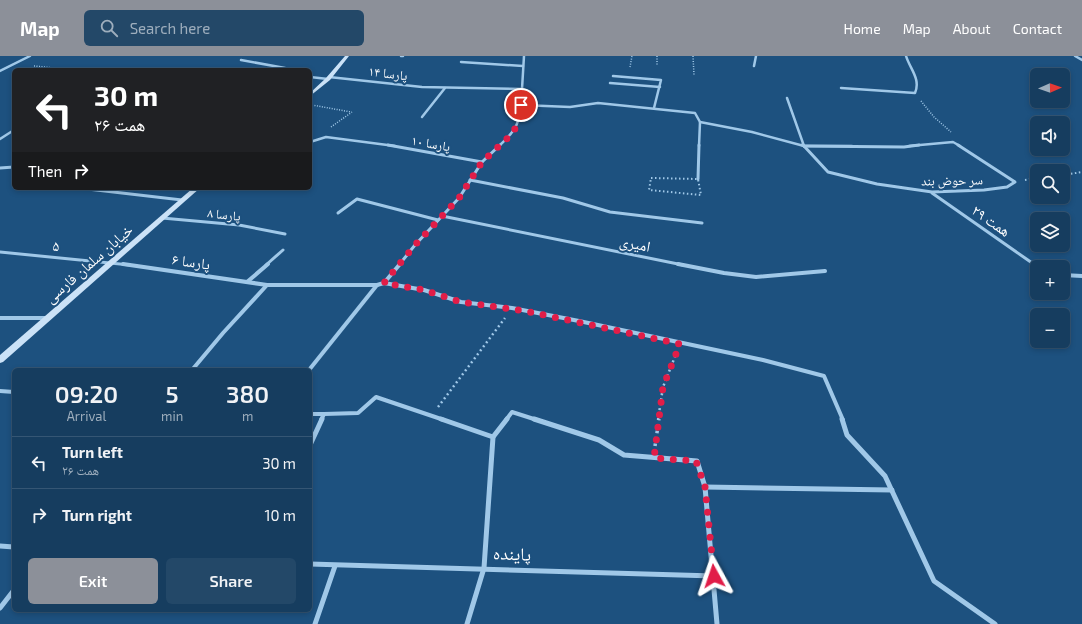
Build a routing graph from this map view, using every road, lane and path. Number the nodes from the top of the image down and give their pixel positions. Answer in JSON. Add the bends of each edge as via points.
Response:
{"nodes":[{"id":1,"x":30,"y":56,"type":"edge"},
{"id":2,"x":347,"y":56,"type":"edge"},
{"id":3,"x":524,"y":56,"type":"edge"},
{"id":4,"x":632,"y":56,"type":"edge"},
{"id":5,"x":657,"y":56,"type":"edge"},
{"id":6,"x":692,"y":56,"type":"edge"},
{"id":7,"x":756,"y":56,"type":"edge"},
{"id":8,"x":906,"y":56,"type":"edge"},
{"id":9,"x":1074,"y":56,"type":"edge"},
{"id":10,"x":242,"y":60,"type":"dead end"},
{"id":11,"x":1082,"y":60,"type":"edge"},
{"id":12,"x":461,"y":62,"type":"dead end"},
{"id":13,"x":14,"y":64,"type":"junction"},
{"id":14,"x":523,"y":66,"type":"junction"},
{"id":15,"x":657,"y":66,"type":"dead end"},
{"id":16,"x":754,"y":66,"type":"dead end"},
{"id":17,"x":54,"y":68,"type":"edge"},
{"id":18,"x":285,"y":68,"type":"edge"},
{"id":19,"x":630,"y":69,"type":"dead end"},
{"id":20,"x":0,"y":71,"type":"edge"},
{"id":21,"x":694,"y":75,"type":"dead end"},
{"id":22,"x":612,"y":76,"type":"dead end"},
{"id":23,"x":312,"y":77,"type":"edge"},
{"id":24,"x":329,"y":78,"type":"junction"},
{"id":25,"x":610,"y":83,"type":"dead end"},
{"id":26,"x":445,"y":88,"type":"junction"},
{"id":27,"x":660,"y":88,"type":"junction"},
{"id":28,"x":841,"y":88,"type":"dead end"},
{"id":29,"x":522,"y":89,"type":"junction"},
{"id":30,"x":312,"y":93,"type":"edge"},
{"id":31,"x":915,"y":93,"type":"junction"},
{"id":32,"x":787,"y":98,"type":"dead end"},
{"id":33,"x":312,"y":105,"type":"edge"},
{"id":34,"x":521,"y":105,"type":"junction"},
{"id":35,"x":654,"y":108,"type":"junction"},
{"id":36,"x":352,"y":112,"type":"dead end"},
{"id":37,"x":422,"y":117,"type":"dead end"},
{"id":38,"x":700,"y":122,"type":"junction"},
{"id":39,"x":12,"y":131,"type":"edge"},
{"id":40,"x":0,"y":139,"type":"edge"},
{"id":41,"x":312,"y":141,"type":"edge"},
{"id":42,"x":953,"y":142,"type":"junction"},
{"id":43,"x":804,"y":146,"type":"junction"},
{"id":44,"x":482,"y":162,"type":"junction"},
{"id":45,"x":12,"y":167,"type":"edge"},
{"id":46,"x":0,"y":168,"type":"edge"},
{"id":47,"x":1082,"y":172,"type":"edge"},
{"id":48,"x":1070,"y":174,"type":"edge"},
{"id":49,"x":698,"y":179,"type":"junction"},
{"id":50,"x":470,"y":180,"type":"junction"},
{"id":51,"x":97,"y":190,"type":"edge"},
{"id":52,"x":194,"y":190,"type":"edge"},
{"id":53,"x":932,"y":192,"type":"junction"},
{"id":54,"x":182,"y":200,"type":"junction"},
{"id":55,"x":338,"y":213,"type":"dead end"},
{"id":56,"x":442,"y":216,"type":"junction"},
{"id":57,"x":162,"y":218,"type":"junction"},
{"id":58,"x":438,"y":220,"type":"junction"},
{"id":59,"x":702,"y":223,"type":"dead end"},
{"id":60,"x":285,"y":234,"type":"dead end"},
{"id":61,"x":283,"y":250,"type":"dead end"},
{"id":62,"x":0,"y":252,"type":"edge"},
{"id":63,"x":1030,"y":261,"type":"edge"},
{"id":64,"x":111,"y":262,"type":"junction"},
{"id":65,"x":825,"y":271,"type":"dead end"},
{"id":66,"x":1070,"y":275,"type":"edge"},
{"id":67,"x":1082,"y":276,"type":"edge"},
{"id":68,"x":247,"y":282,"type":"junction"},
{"id":69,"x":384,"y":283,"type":"junction"},
{"id":70,"x":267,"y":285,"type":"junction"},
{"id":71,"x":377,"y":285,"type":"junction"},
{"id":72,"x":512,"y":308,"type":"junction"},
{"id":73,"x":0,"y":318,"type":"edge"},
{"id":74,"x":48,"y":318,"type":"junction"},
{"id":75,"x":680,"y":344,"type":"junction"},
{"id":76,"x":0,"y":360,"type":"edge"},
{"id":77,"x":194,"y":368,"type":"edge"},
{"id":78,"x":311,"y":368,"type":"edge"},
{"id":79,"x":0,"y":391,"type":"edge"},
{"id":80,"x":12,"y":392,"type":"edge"},
{"id":81,"x":312,"y":414,"type":"edge"},
{"id":82,"x":324,"y":414,"type":"junction"},
{"id":83,"x":432,"y":416,"type":"junction"},
{"id":84,"x":493,"y":437,"type":"junction"},
{"id":85,"x":312,"y":441,"type":"edge"},
{"id":86,"x":654,"y":458,"type":"junction"},
{"id":87,"x":705,"y":487,"type":"junction"},
{"id":88,"x":892,"y":490,"type":"junction"},
{"id":89,"x":0,"y":546,"type":"edge"},
{"id":90,"x":12,"y":547,"type":"edge"},
{"id":91,"x":312,"y":564,"type":"edge"},
{"id":92,"x":335,"y":566,"type":"junction"},
{"id":93,"x":484,"y":568,"type":"junction"},
{"id":94,"x":714,"y":576,"type":"junction"},
{"id":95,"x":12,"y":593,"type":"edge"},
{"id":96,"x":0,"y":608,"type":"edge"},
{"id":97,"x":315,"y":624,"type":"edge"},
{"id":98,"x":467,"y":624,"type":"edge"},
{"id":99,"x":717,"y":624,"type":"edge"},
{"id":100,"x":994,"y":624,"type":"edge"}],
"edges":[{"from":1,"to":13,"type":"street"},
{"from":2,"to":24,"type":"main road"},
{"from":3,"to":14,"type":"street"},
{"from":4,"to":19,"type":"path"},
{"from":5,"to":15,"type":"path"},
{"from":6,"to":21,"type":"path"},
{"from":7,"to":16,"type":"street"},
{"from":8,"to":31,"type":"street","via":[[916,76],[918,88]]},
{"from":9,"to":11,"type":"street"},
{"from":10,"to":18,"type":"street"},
{"from":12,"to":14,"type":"street"},
{"from":13,"to":17,"type":"path"},
{"from":13,"to":20,"type":"street"},
{"from":14,"to":29,"type":"street"},
{"from":22,"to":27,"type":"street","via":[[662,80]]},
{"from":23,"to":24,"type":"street","name":"پارسا ۱۴"},
{"from":24,"to":26,"type":"street","name":"پارسا ۱۴"},
{"from":24,"to":30,"type":"main road"},
{"from":25,"to":27,"type":"street"},
{"from":26,"to":29,"type":"street","name":"پارسا ۱۴"},
{"from":26,"to":37,"type":"street"},
{"from":27,"to":35,"type":"street"},
{"from":28,"to":31,"type":"street"},
{"from":29,"to":34,"type":"street"},
{"from":31,"to":42,"type":"path","via":[[934,117],[954,135]]},
{"from":32,"to":43,"type":"street"},
{"from":33,"to":36,"type":"path"},
{"from":34,"to":35,"type":"street","via":[[589,106],[598,103]]},
{"from":34,"to":44,"type":"street","via":[[518,124],[511,135]]},
{"from":35,"to":38,"type":"street","via":[[695,113]]},
{"from":38,"to":43,"type":"street"},
{"from":38,"to":49,"type":"street"},
{"from":39,"to":40,"type":"street"},
{"from":41,"to":44,"type":"street","name":"پارسا ۱۰","via":[[326,137]]},
{"from":42,"to":43,"type":"street","via":[[904,147]]},
{"from":42,"to":53,"type":"street","name":"سر حوض بند","via":[[1015,182],[999,188]]},
{"from":43,"to":53,"type":"street","name":"سر حوض بند","via":[[828,172],[877,184]]},
{"from":44,"to":50,"type":"street"},
{"from":45,"to":46,"type":"street"},
{"from":47,"to":48,"type":"path"},
{"from":49,"to":49,"type":"path","via":[[651,178],[649,190],[701,195]]},
{"from":50,"to":56,"type":"street","via":[[459,198]]},
{"from":50,"to":59,"type":"street","via":[[563,198],[610,212]]},
{"from":51,"to":54,"type":"street"},
{"from":52,"to":54,"type":"main road","name":"خیابان سلمان فارسی"},
{"from":53,"to":63,"type":"street","name":"همت ۲۹"},
{"from":54,"to":57,"type":"main road","name":"خیابان سلمان فارسی"},
{"from":55,"to":58,"type":"street","via":[[357,200]]},
{"from":56,"to":58,"type":"street"},
{"from":56,"to":65,"type":"street","name":"امیری","via":[[724,274],[756,277]]},
{"from":57,"to":60,"type":"street","name":"پارسا ۸","via":[[239,225]]},
{"from":57,"to":64,"type":"main road","name":"خیابان سلمان فارسی"},
{"from":58,"to":69,"type":"street"},
{"from":61,"to":68,"type":"street"},
{"from":62,"to":64,"type":"street","name":"۵"},
{"from":64,"to":68,"type":"street","name":"پارسا ۶"},
{"from":64,"to":74,"type":"main road","name":"خیابان سلمان فارسی"},
{"from":66,"to":67,"type":"street"},
{"from":68,"to":70,"type":"street","name":"پارسا ۶"},
{"from":69,"to":71,"type":"street","name":"پارسا ۶"},
{"from":69,"to":72,"type":"street","via":[[424,290],[461,302]]},
{"from":70,"to":71,"type":"street","name":"پارسا ۶"},
{"from":70,"to":77,"type":"street"},
{"from":71,"to":78,"type":"street"},
{"from":72,"to":75,"type":"street"},
{"from":72,"to":83,"type":"path"},
{"from":73,"to":74,"type":"street"},
{"from":74,"to":76,"type":"main road","name":"خیابان سلمان فارسی"},
{"from":75,"to":86,"type":"path","via":[[663,387]]},
{"from":75,"to":88,"type":"street","via":[[763,360],[824,376],[840,411],[846,435],[885,476]]},
{"from":79,"to":80,"type":"street"},
{"from":81,"to":82,"type":"street"},
{"from":82,"to":83,"type":"street","via":[[358,413],[376,397]]},
{"from":82,"to":85,"type":"street"},
{"from":83,"to":84,"type":"street"},
{"from":84,"to":86,"type":"street","via":[[512,412],[599,440],[624,455]]},
{"from":84,"to":93,"type":"street"},
{"from":86,"to":87,"type":"street","via":[[696,461]]},
{"from":87,"to":88,"type":"street"},
{"from":87,"to":94,"type":"street"},
{"from":88,"to":100,"type":"street","via":[[934,581]]},
{"from":89,"to":90,"type":"street"},
{"from":91,"to":92,"type":"street","name":"پاینده"},
{"from":92,"to":93,"type":"street","name":"پاینده"},
{"from":92,"to":97,"type":"street"},
{"from":93,"to":94,"type":"street","name":"پاینده"},
{"from":93,"to":98,"type":"street"},
{"from":94,"to":99,"type":"street"},
{"from":95,"to":96,"type":"street"}]}
